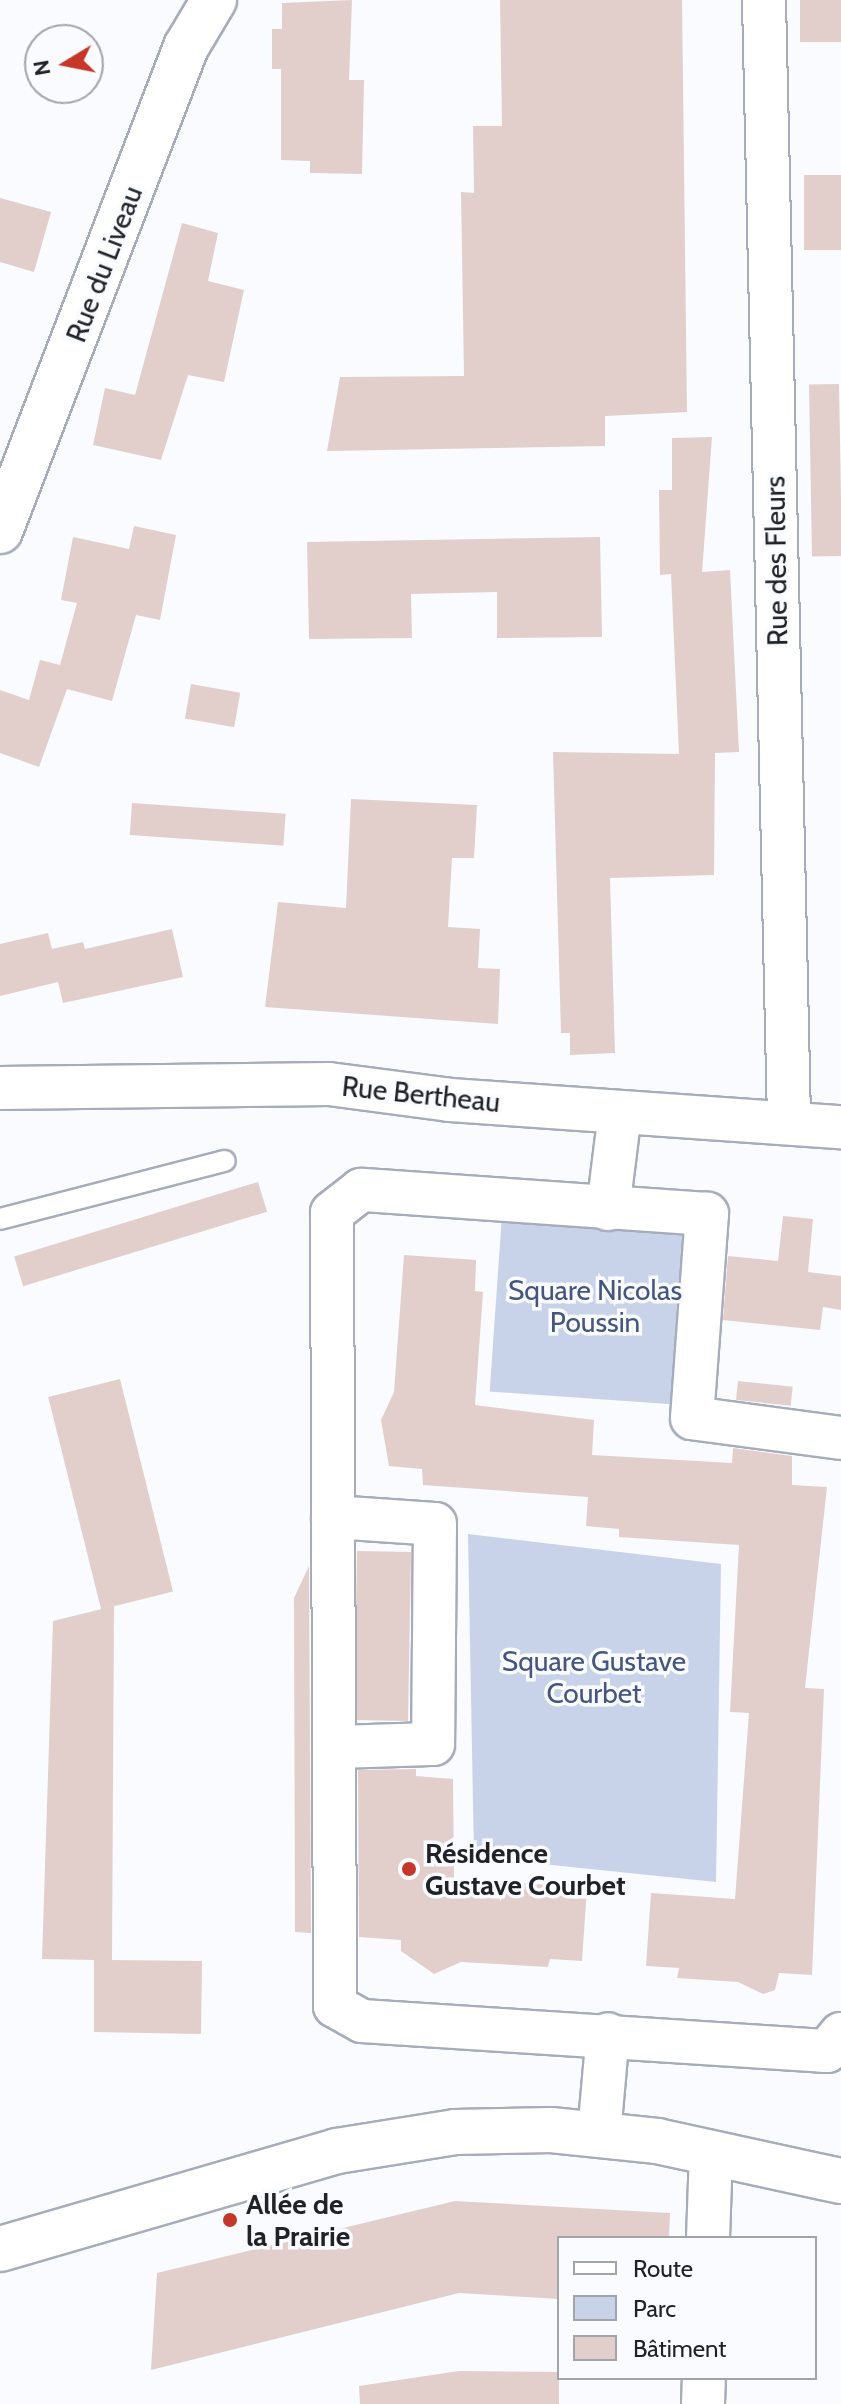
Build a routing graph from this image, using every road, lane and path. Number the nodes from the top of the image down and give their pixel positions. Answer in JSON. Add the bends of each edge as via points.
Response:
{"nodes":[{"id":1,"x":214,"y":0,"type":"edge"},
{"id":2,"x":764,"y":0,"type":"edge"},
{"id":3,"x":0,"y":531,"type":"edge"},
{"id":4,"x":0,"y":1088,"type":"edge"},
{"id":5,"x":620,"y":1113,"type":"junction"},
{"id":6,"x":789,"y":1123,"type":"junction"},
{"id":7,"x":841,"y":1127,"type":"edge"},
{"id":8,"x":225,"y":1161,"type":"dead end"},
{"id":9,"x":608,"y":1209,"type":"junction"},
{"id":10,"x":0,"y":1219,"type":"edge"},
{"id":11,"x":841,"y":1438,"type":"edge"},
{"id":12,"x":333,"y":1517,"type":"junction"},
{"id":13,"x":335,"y":1747,"type":"junction"},
{"id":14,"x":608,"y":2034,"type":"junction"},
{"id":15,"x":841,"y":2034,"type":"edge"},
{"id":16,"x":599,"y":2134,"type":"junction"},
{"id":17,"x":711,"y":2153,"type":"junction"},
{"id":18,"x":841,"y":2181,"type":"edge"},
{"id":19,"x":708,"y":2236,"type":"edge"},
{"id":20,"x":0,"y":2249,"type":"edge"},
{"id":21,"x":704,"y":2380,"type":"edge"},
{"id":22,"x":703,"y":2404,"type":"edge"}],
"edges":[{"from":1,"to":3,"type":"main road","name":"Rue du Liveau","via":[[186,47]]},
{"from":2,"to":6,"type":"street","name":"Rue des Fleurs"},
{"from":4,"to":5,"type":"street","name":"Rue Bertheau","via":[[329,1084]]},
{"from":5,"to":6,"type":"street","name":"Rue Bertheau"},
{"from":5,"to":9,"type":"street"},
{"from":6,"to":7,"type":"street","name":"Rue Bertheau"},
{"from":8,"to":10,"type":"lane"},
{"from":9,"to":11,"type":"street","via":[[707,1214],[692,1418]]},
{"from":9,"to":12,"type":"street","via":[[361,1190],[332,1213]]},
{"from":12,"to":13,"type":"street"},
{"from":12,"to":13,"type":"street","via":[[435,1524],[433,1744]]},
{"from":13,"to":14,"type":"street","via":[[335,2006],[362,2021]]},
{"from":14,"to":15,"type":"street","via":[[827,2051]]},
{"from":14,"to":16,"type":"street"},
{"from":16,"to":17,"type":"main road"},
{"from":16,"to":20,"type":"main road","via":[[503,2130],[396,2139]]},
{"from":17,"to":18,"type":"main road"},
{"from":17,"to":19,"type":"street"},
{"from":21,"to":22,"type":"street"}]}
